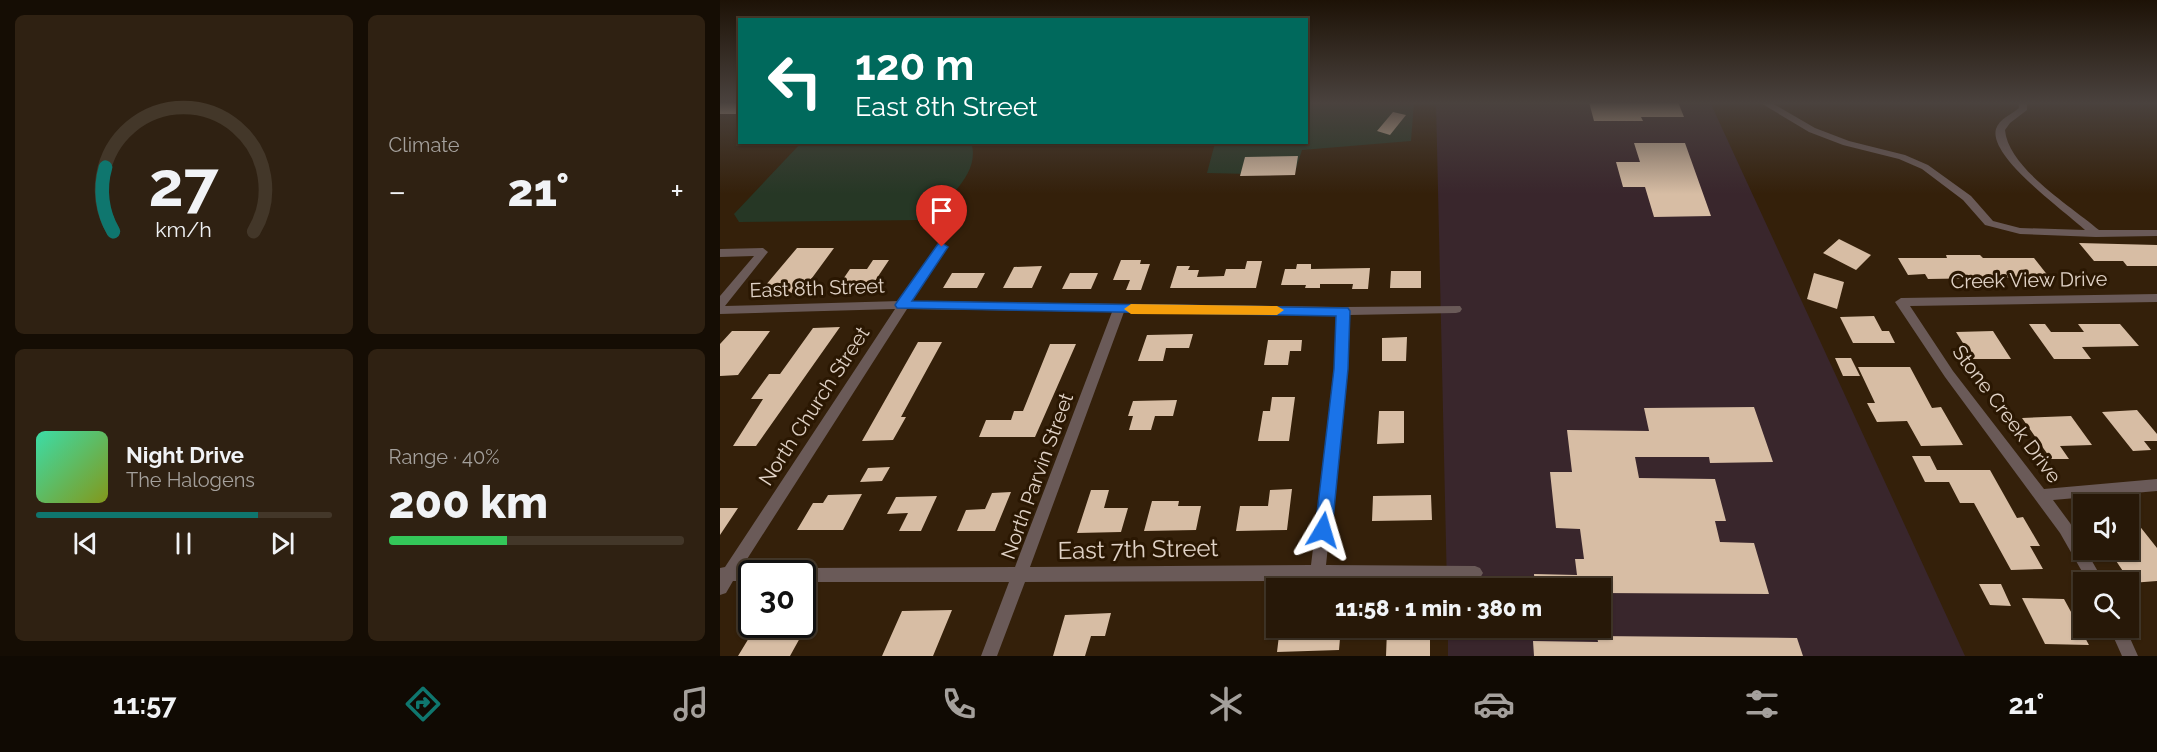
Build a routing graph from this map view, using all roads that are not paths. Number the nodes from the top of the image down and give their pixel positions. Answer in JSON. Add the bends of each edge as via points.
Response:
{"nodes":[{"id":1,"x":1818,"y":133,"type":"edge"},
{"id":2,"x":1999,"y":133,"type":"edge"},
{"id":3,"x":2157,"y":233,"type":"edge"},
{"id":4,"x":2096,"y":234,"type":"junction"},
{"id":5,"x":942,"y":247,"type":"dead end"},
{"id":6,"x":720,"y":253,"type":"edge"},
{"id":7,"x":2157,"y":298,"type":"edge"},
{"id":8,"x":1901,"y":302,"type":"joint"},
{"id":9,"x":720,"y":304,"type":"edge"},
{"id":10,"x":902,"y":305,"type":"junction"},
{"id":11,"x":1119,"y":309,"type":"junction"},
{"id":12,"x":1456,"y":309,"type":"dead end"},
{"id":13,"x":720,"y":310,"type":"edge"},
{"id":14,"x":1343,"y":311,"type":"junction"},
{"id":15,"x":2157,"y":485,"type":"edge"},
{"id":16,"x":2042,"y":495,"type":"junction"},
{"id":17,"x":1318,"y":571,"type":"junction"},
{"id":18,"x":2090,"y":572,"type":"edge"},
{"id":19,"x":1475,"y":573,"type":"dead end"},
{"id":20,"x":1021,"y":574,"type":"junction"},
{"id":21,"x":816,"y":575,"type":"edge"},
{"id":22,"x":738,"y":576,"type":"edge"},
{"id":23,"x":723,"y":579,"type":"edge"},
{"id":24,"x":2122,"y":638,"type":"edge"},
{"id":25,"x":989,"y":656,"type":"edge"},
{"id":26,"x":2130,"y":656,"type":"edge"}],
"edges":[{"from":1,"to":4,"type":"street","via":[[1925,167],[1967,198],[1989,223],[2020,231]]},
{"from":2,"to":4,"type":"street","via":[[2009,156],[2022,171]]},
{"from":3,"to":4,"type":"street"},
{"from":5,"to":10,"type":"street","name":"North Church Street"},
{"from":6,"to":9,"type":"street","via":[[763,252]]},
{"from":7,"to":8,"type":"street","name":"Creek View Drive"},
{"from":8,"to":16,"type":"street","name":"Stone Creek Drive","via":[[1949,374]]},
{"from":10,"to":11,"type":"street","name":"East 8th Street"},
{"from":10,"to":13,"type":"street","name":"East 8th Street"},
{"from":10,"to":23,"type":"street","name":"North Church Street"},
{"from":11,"to":14,"type":"street","name":"East 8th Street"},
{"from":11,"to":20,"type":"street","name":"North Parvin Street"},
{"from":12,"to":14,"type":"street","name":"East 8th Street"},
{"from":14,"to":17,"type":"street","via":[[1341,369]]},
{"from":15,"to":16,"type":"street"},
{"from":16,"to":18,"type":"street","name":"Stone Creek Drive"},
{"from":17,"to":19,"type":"street","name":"East 7th Street"},
{"from":17,"to":20,"type":"street","name":"East 7th Street"},
{"from":20,"to":21,"type":"street","name":"East 7th Street"},
{"from":20,"to":25,"type":"street","name":"North Parvin Street"},
{"from":22,"to":23,"type":"street"},
{"from":24,"to":26,"type":"street"}]}
